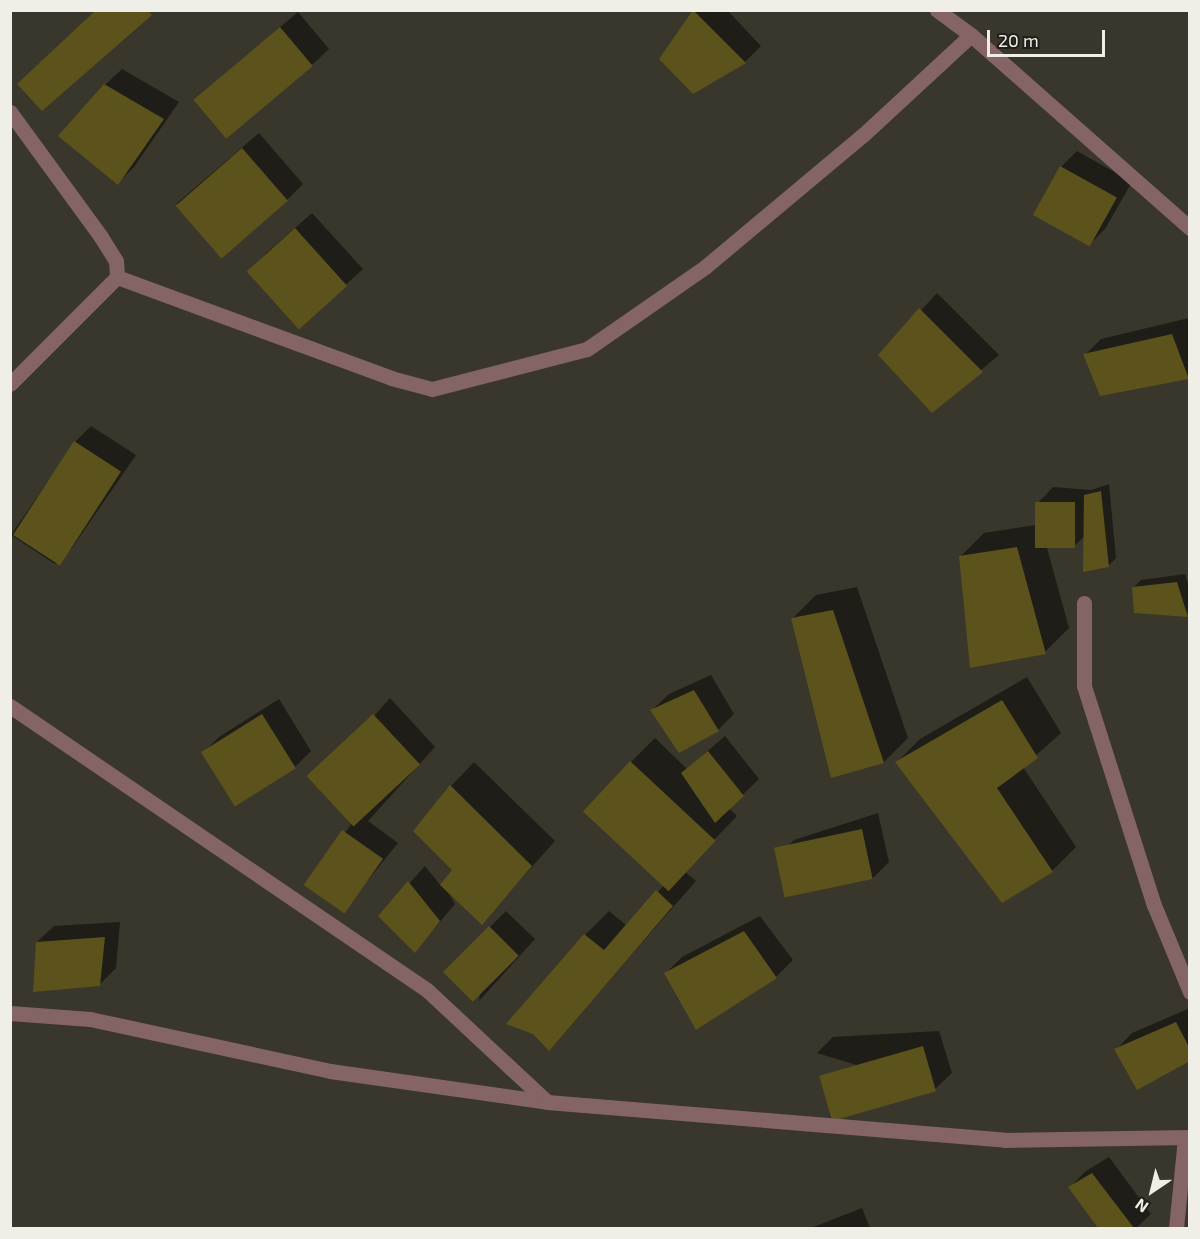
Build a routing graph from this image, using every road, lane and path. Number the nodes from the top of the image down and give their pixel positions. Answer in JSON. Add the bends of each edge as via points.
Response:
{"nodes":[{"id":1,"x":941,"y":11,"type":"edge"},
{"id":2,"x":971,"y":35,"type":"junction"},
{"id":3,"x":10,"y":112,"type":"edge"},
{"id":4,"x":1190,"y":228,"type":"edge"},
{"id":5,"x":117,"y":277,"type":"junction"},
{"id":6,"x":10,"y":384,"type":"edge"},
{"id":7,"x":1084,"y":603,"type":"dead end"},
{"id":8,"x":10,"y":706,"type":"edge"},
{"id":9,"x":1190,"y":993,"type":"edge"},
{"id":10,"x":10,"y":1013,"type":"edge"},
{"id":11,"x":547,"y":1102,"type":"junction"},
{"id":12,"x":1187,"y":1138,"type":"edge"},
{"id":13,"x":1176,"y":1228,"type":"edge"}],
"edges":[{"from":1,"to":2,"type":"street"},
{"from":2,"to":4,"type":"street"},
{"from":2,"to":5,"type":"street","via":[[863,135],[713,260],[587,349],[432,389],[391,378]]},
{"from":3,"to":5,"type":"street","via":[[101,237],[116,261]]},
{"from":5,"to":6,"type":"street"},
{"from":7,"to":9,"type":"street","via":[[1084,686],[1154,905]]},
{"from":8,"to":11,"type":"street","via":[[286,890],[427,990]]},
{"from":10,"to":11,"type":"street","via":[[90,1019],[330,1071]]},
{"from":11,"to":12,"type":"street","via":[[1005,1140]]},
{"from":12,"to":13,"type":"street"}]}
